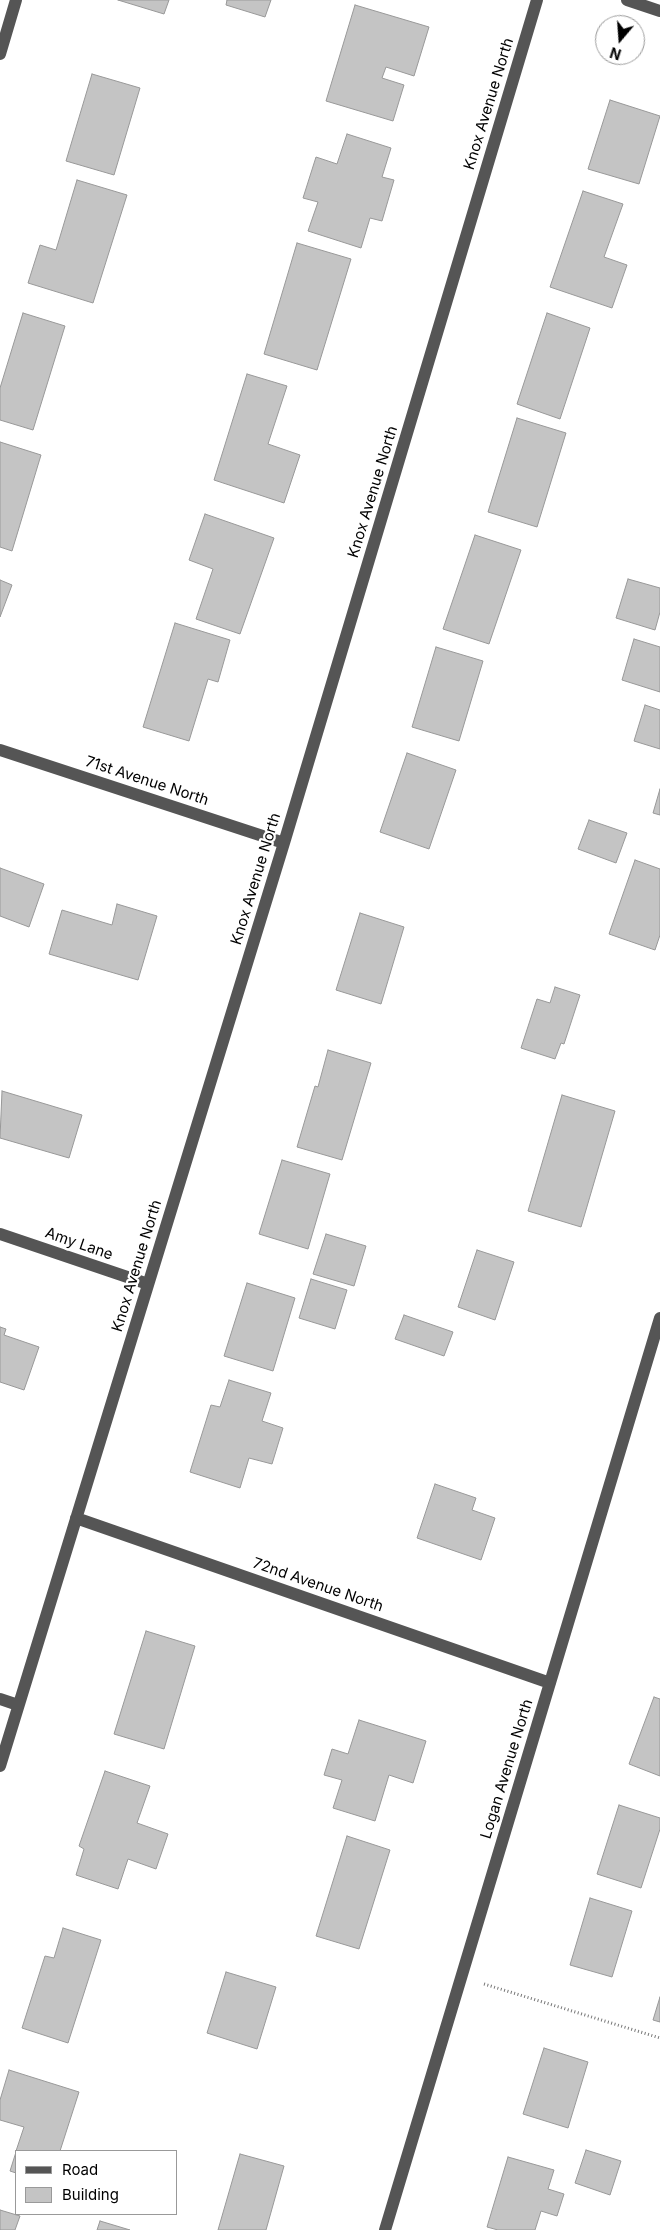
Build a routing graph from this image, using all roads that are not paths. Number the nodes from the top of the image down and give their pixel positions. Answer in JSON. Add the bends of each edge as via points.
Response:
{"nodes":[{"id":1,"x":16,"y":0,"type":"edge"},
{"id":2,"x":537,"y":0,"type":"edge"},
{"id":3,"x":627,"y":0,"type":"edge"},
{"id":4,"x":660,"y":11,"type":"edge"},
{"id":5,"x":0,"y":54,"type":"edge"},
{"id":6,"x":0,"y":750,"type":"edge"},
{"id":7,"x":284,"y":844,"type":"junction"},
{"id":8,"x":0,"y":1234,"type":"edge"},
{"id":9,"x":148,"y":1284,"type":"junction"},
{"id":10,"x":660,"y":1318,"type":"edge"},
{"id":11,"x":76,"y":1518,"type":"junction"},
{"id":12,"x":550,"y":1683,"type":"junction"},
{"id":13,"x":0,"y":1699,"type":"edge"},
{"id":14,"x":18,"y":1705,"type":"junction"},
{"id":15,"x":0,"y":1766,"type":"edge"},
{"id":16,"x":385,"y":2230,"type":"edge"}],
"edges":[{"from":1,"to":5,"type":"street"},
{"from":2,"to":7,"type":"street","name":"Knox Avenue North"},
{"from":3,"to":4,"type":"street"},
{"from":6,"to":7,"type":"street","name":"71st Avenue North"},
{"from":7,"to":9,"type":"street","name":"Knox Avenue North"},
{"from":8,"to":9,"type":"street","name":"Amy Lane"},
{"from":9,"to":11,"type":"street","name":"Knox Avenue North"},
{"from":10,"to":12,"type":"street","name":"Logan Avenue North"},
{"from":11,"to":12,"type":"street","name":"72nd Avenue North"},
{"from":11,"to":14,"type":"street","name":"Knox Avenue North"},
{"from":12,"to":16,"type":"street","name":"Logan Avenue North"},
{"from":13,"to":14,"type":"street"},
{"from":14,"to":15,"type":"street","name":"Knox Avenue North"}]}
